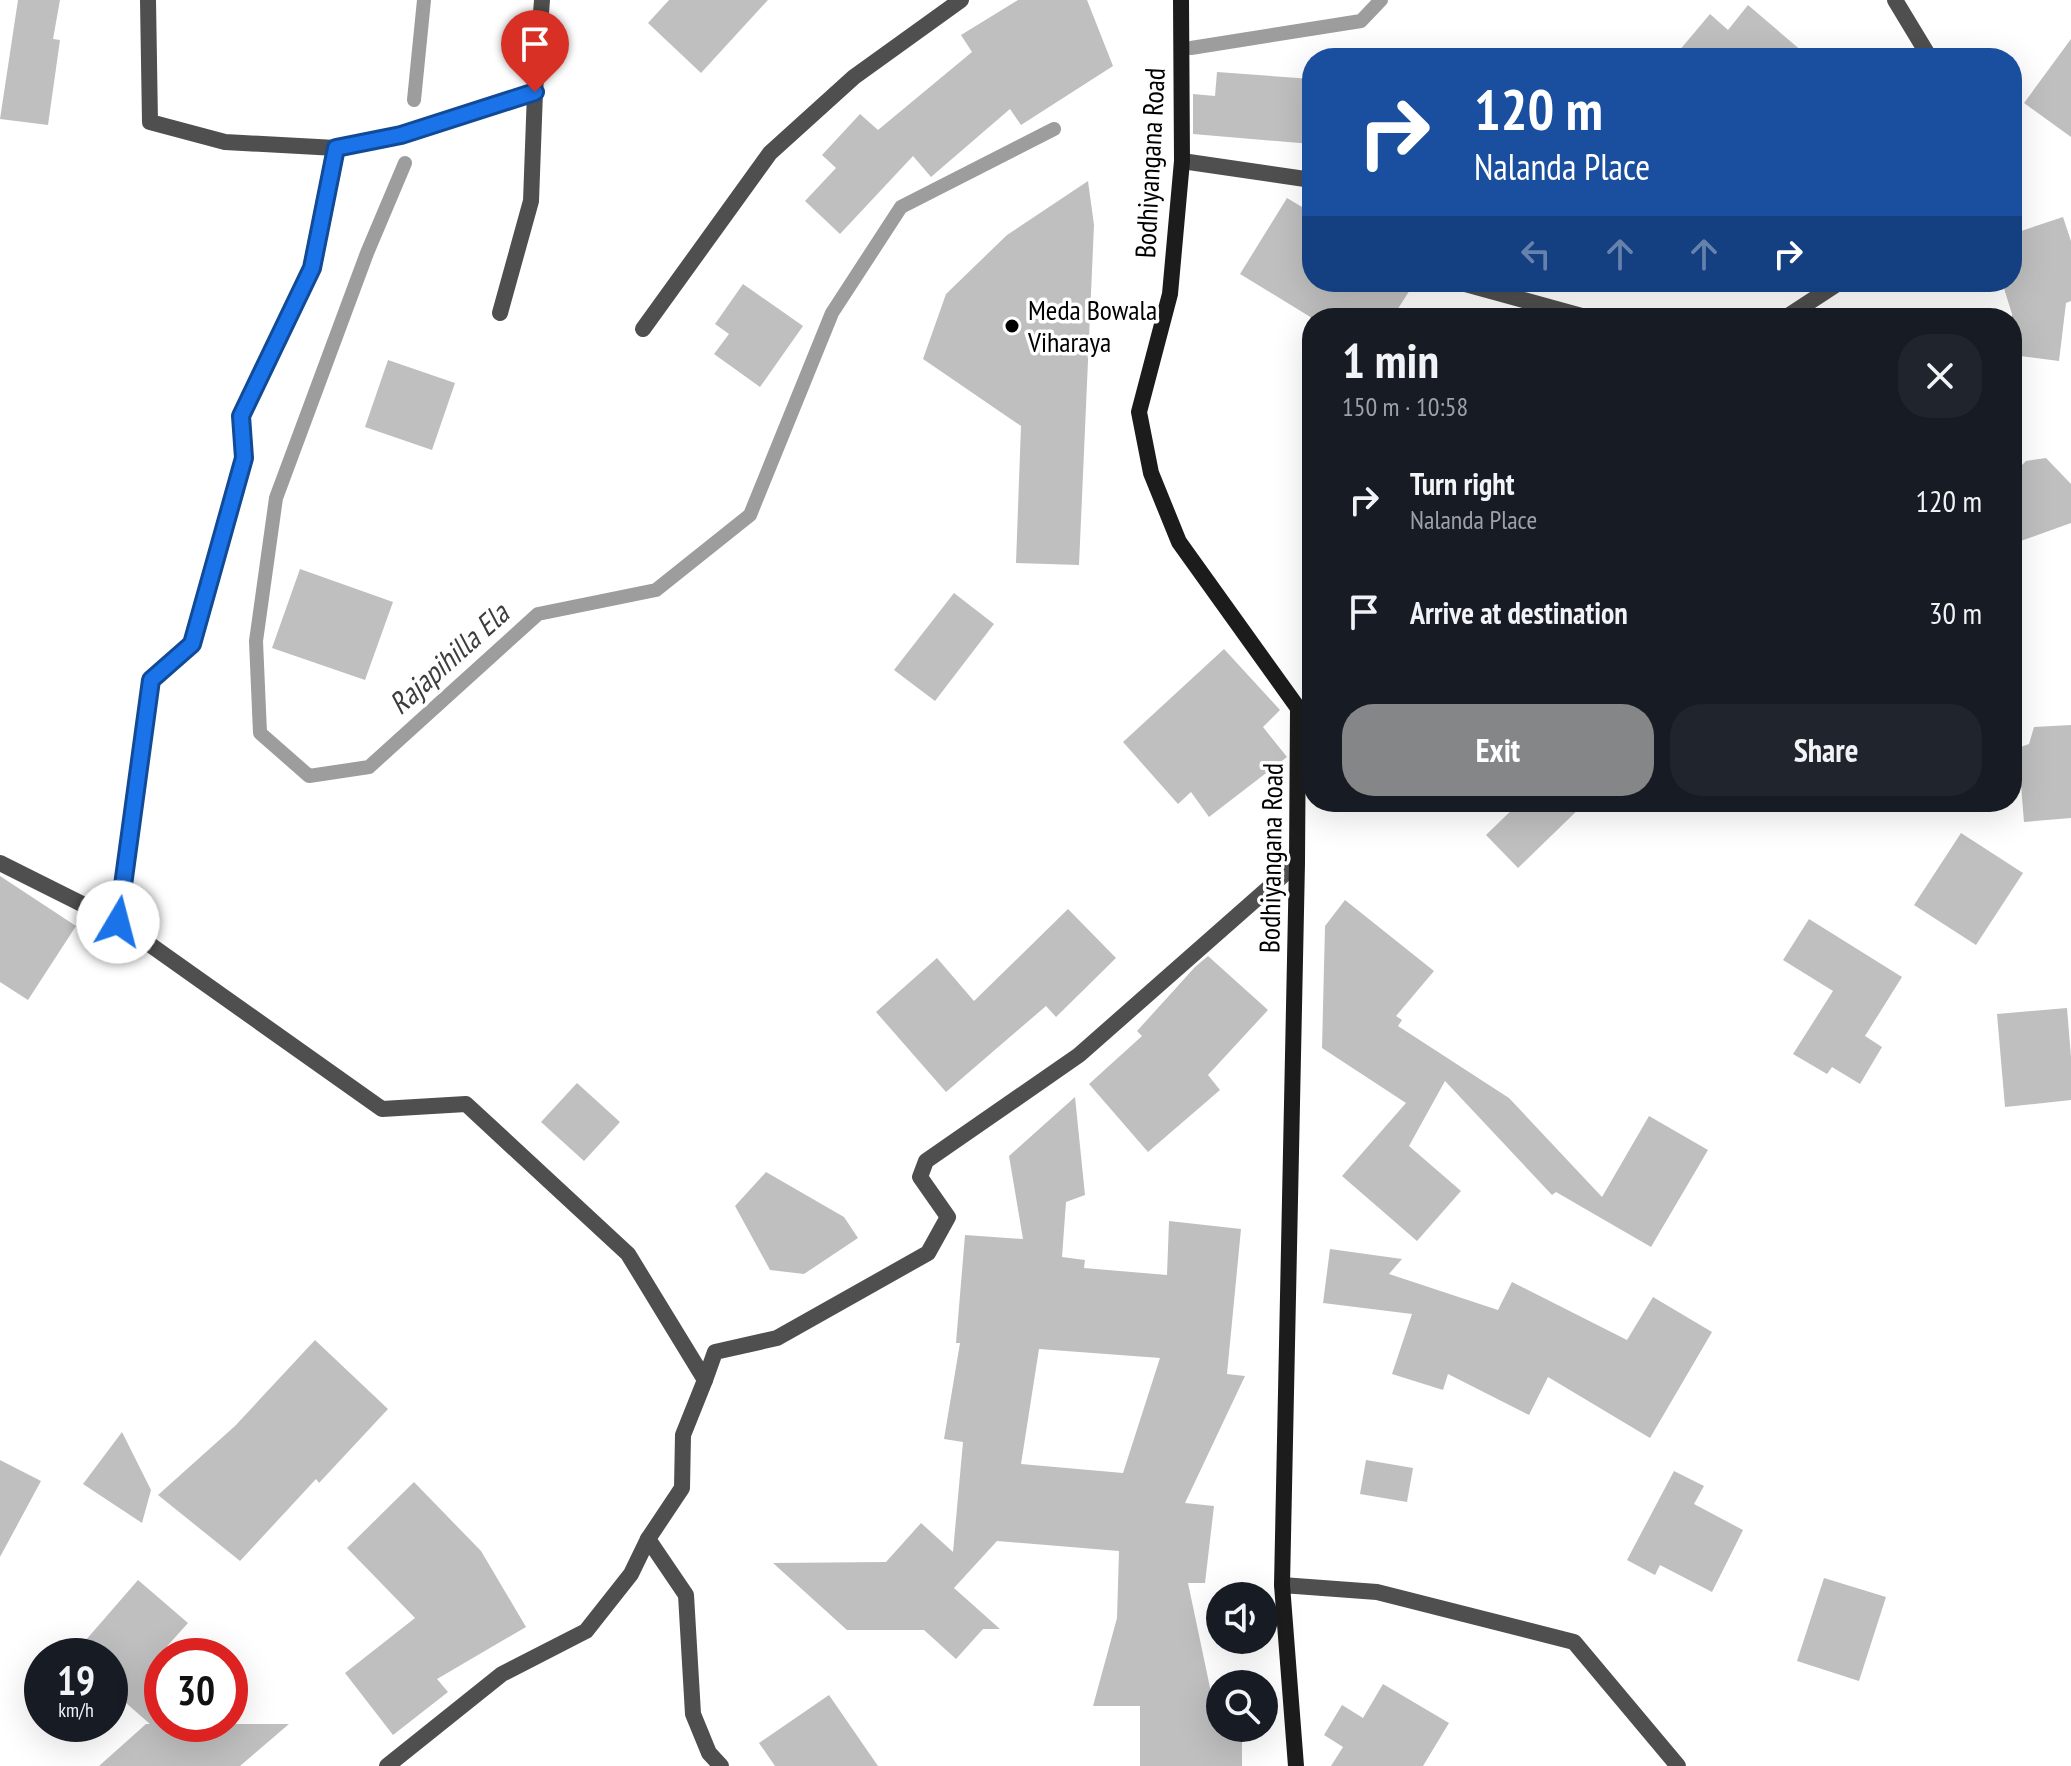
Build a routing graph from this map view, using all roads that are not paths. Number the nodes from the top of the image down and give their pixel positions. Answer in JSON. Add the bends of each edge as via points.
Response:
{"nodes":[{"id":1,"x":148,"y":0,"type":"edge"},
{"id":2,"x":542,"y":0,"type":"edge"},
{"id":3,"x":961,"y":0,"type":"edge"},
{"id":4,"x":1181,"y":0,"type":"edge"},
{"id":5,"x":1895,"y":0,"type":"edge"},
{"id":6,"x":1924,"y":48,"type":"edge"},
{"id":7,"x":535,"y":92,"type":"junction"},
{"id":8,"x":336,"y":148,"type":"junction"},
{"id":9,"x":1182,"y":161,"type":"junction"},
{"id":10,"x":1302,"y":179,"type":"edge"},
{"id":11,"x":1494,"y":292,"type":"edge"},
{"id":12,"x":1825,"y":292,"type":"edge"},
{"id":13,"x":1553,"y":308,"type":"edge"},
{"id":14,"x":1800,"y":308,"type":"edge"},
{"id":15,"x":500,"y":313,"type":"dead end"},
{"id":16,"x":643,"y":329,"type":"dead end"},
{"id":17,"x":0,"y":863,"type":"edge"},
{"id":18,"x":1297,"y":863,"type":"junction"},
{"id":19,"x":118,"y":922,"type":"junction"},
{"id":20,"x":705,"y":1380,"type":"junction"},
{"id":21,"x":648,"y":1539,"type":"junction"},
{"id":22,"x":1282,"y":1585,"type":"junction"},
{"id":23,"x":387,"y":1766,"type":"edge"},
{"id":24,"x":721,"y":1766,"type":"edge"},
{"id":25,"x":1296,"y":1766,"type":"edge"},
{"id":26,"x":1678,"y":1766,"type":"edge"}],
"edges":[{"from":1,"to":8,"type":"street","via":[[150,122],[225,142]]},
{"from":2,"to":7,"type":"street"},
{"from":3,"to":16,"type":"street","via":[[854,77],[770,153]]},
{"from":4,"to":9,"type":"street","name":"Bodhiyangana Road"},
{"from":5,"to":6,"type":"street"},
{"from":7,"to":8,"type":"street","via":[[401,135]]},
{"from":7,"to":15,"type":"street","via":[[531,201]]},
{"from":8,"to":19,"type":"street","via":[[312,268],[241,416],[244,458],[192,644],[151,680]]},
{"from":9,"to":10,"type":"street"},
{"from":9,"to":18,"type":"street","name":"Bodhiyangana Road","via":[[1170,294],[1139,412],[1151,473],[1179,542],[1298,708]]},
{"from":11,"to":13,"type":"street"},
{"from":12,"to":14,"type":"street"},
{"from":17,"to":19,"type":"street"},
{"from":18,"to":20,"type":"street","via":[[1079,1055],[926,1161],[920,1177],[948,1217],[928,1253],[777,1338],[715,1352]]},
{"from":18,"to":22,"type":"street","name":"Bodhiyangana Road"},
{"from":19,"to":20,"type":"street","via":[[382,1109],[466,1104],[628,1254]]},
{"from":20,"to":21,"type":"street","via":[[683,1435],[682,1488]]},
{"from":21,"to":23,"type":"street","via":[[631,1574],[586,1631],[502,1674]]},
{"from":21,"to":24,"type":"street","via":[[686,1595],[693,1714],[709,1753]]},
{"from":22,"to":25,"type":"street","name":"Bodhiyangana Road"},
{"from":22,"to":26,"type":"street","via":[[1377,1592],[1574,1642]]}]}
